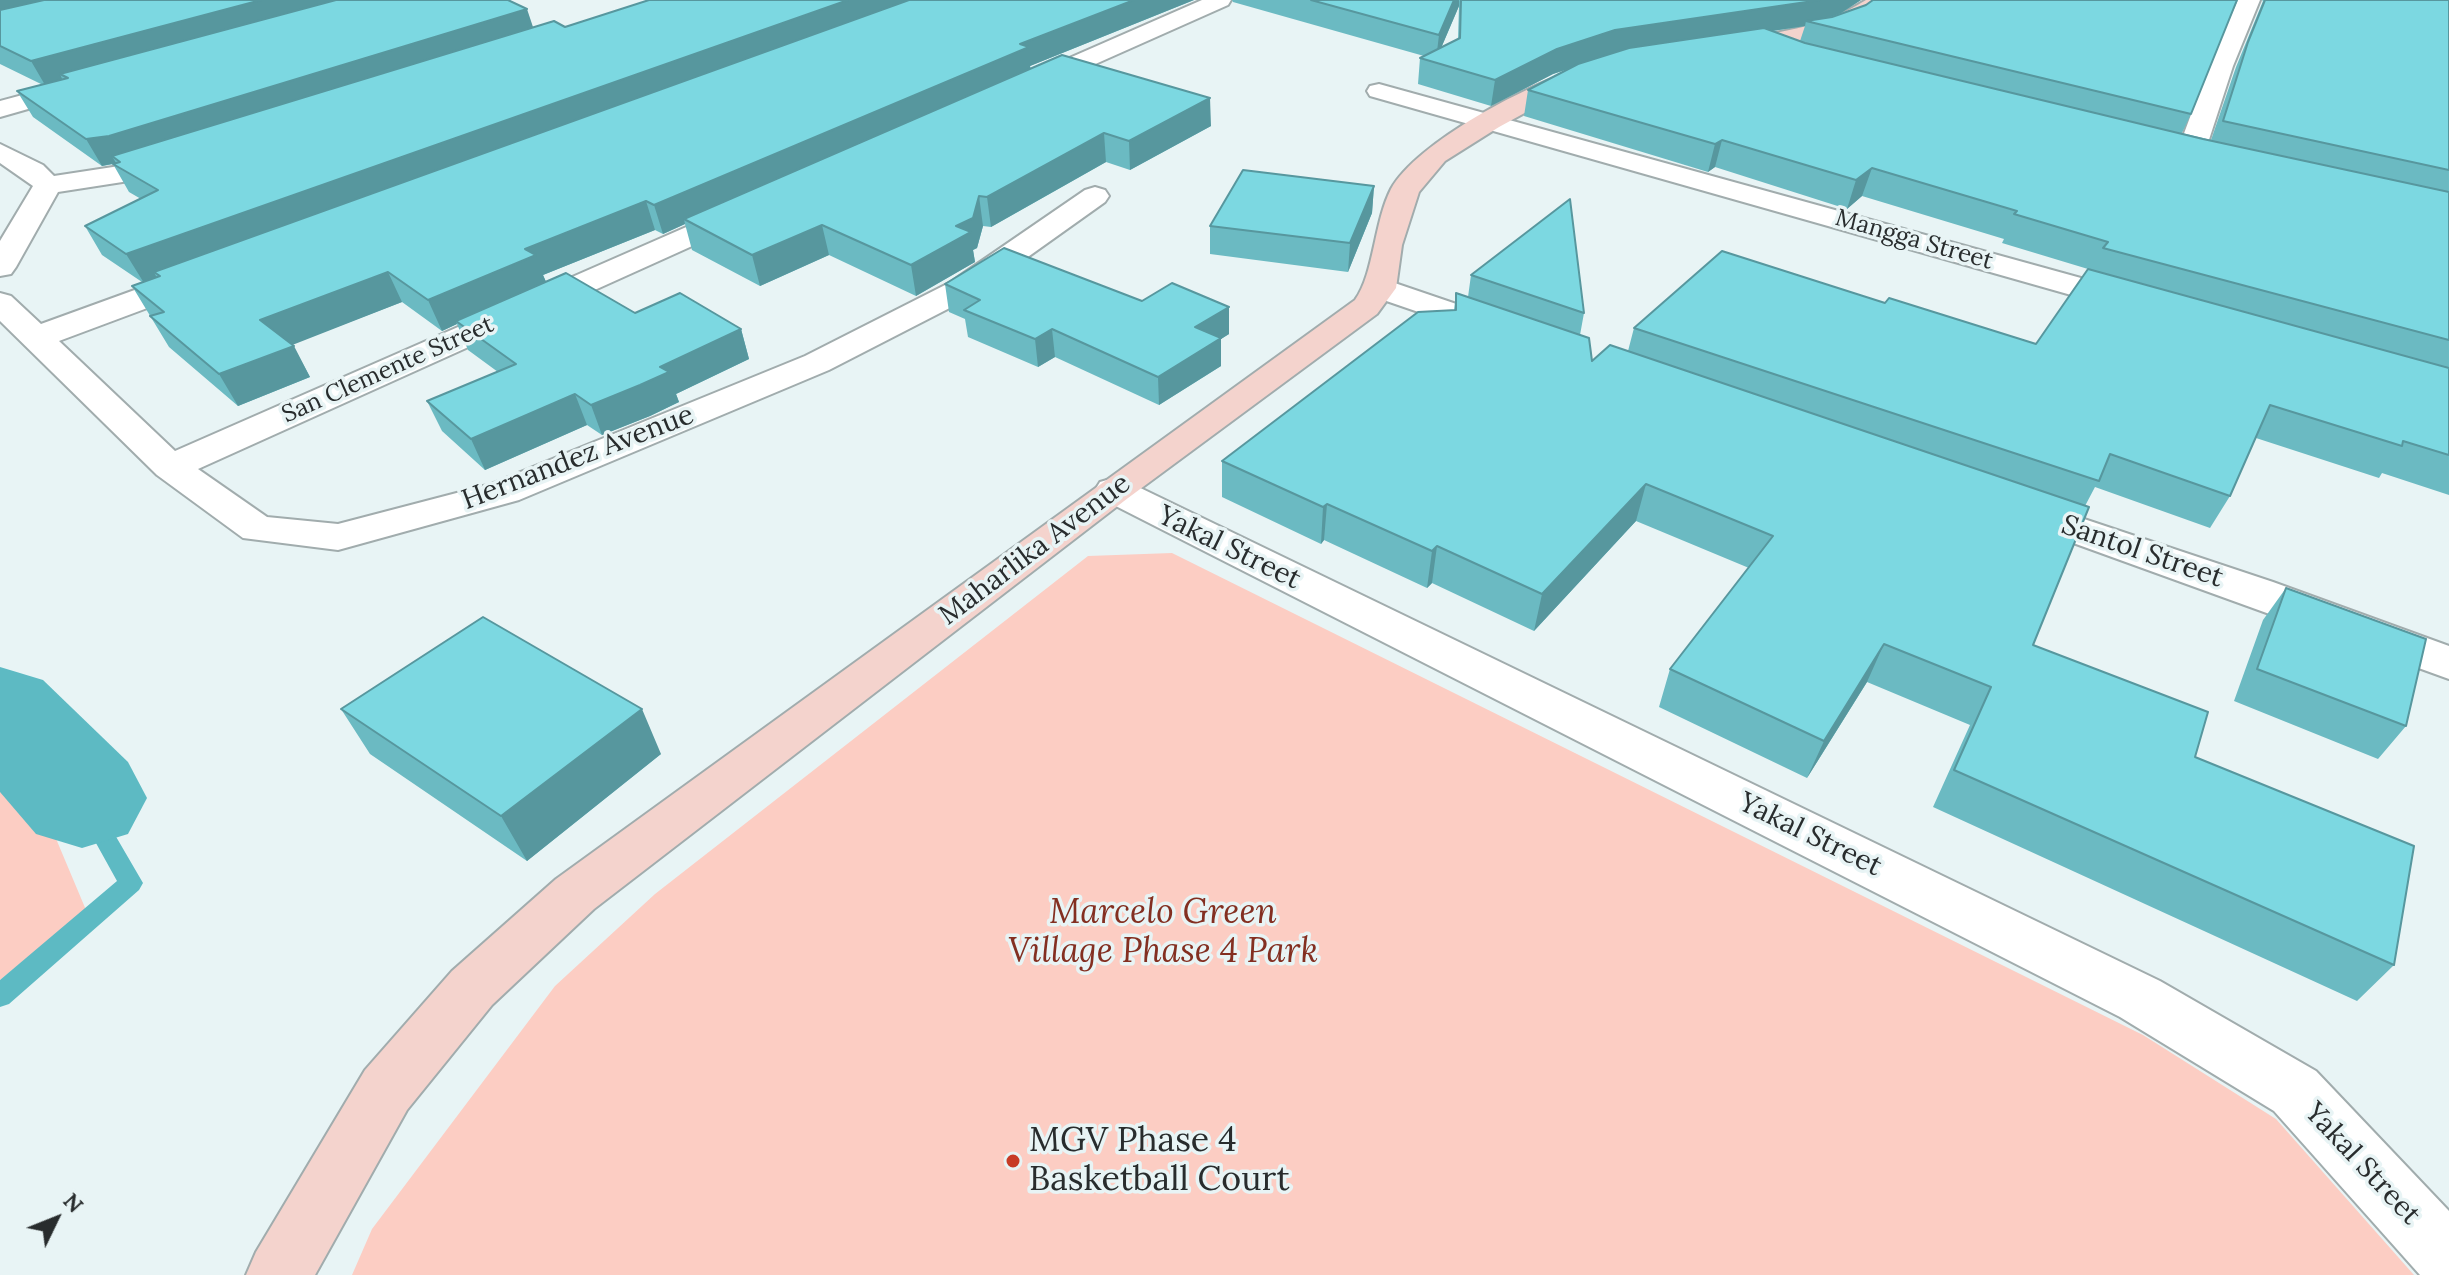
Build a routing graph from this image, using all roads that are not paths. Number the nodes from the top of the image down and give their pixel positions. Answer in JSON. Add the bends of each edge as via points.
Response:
{"nodes":[{"id":1,"x":1220,"y":0,"type":"edge"},
{"id":2,"x":1881,"y":0,"type":"edge"},
{"id":3,"x":2249,"y":0,"type":"edge"},
{"id":4,"x":1766,"y":44,"type":"junction"},
{"id":5,"x":1693,"y":54,"type":"edge"},
{"id":6,"x":1807,"y":60,"type":"edge"},
{"id":7,"x":1619,"y":63,"type":"edge"},
{"id":8,"x":106,"y":80,"type":"edge"},
{"id":9,"x":1379,"y":91,"type":"dead end"},
{"id":10,"x":1001,"y":97,"type":"edge"},
{"id":11,"x":0,"y":109,"type":"edge"},
{"id":12,"x":1490,"y":121,"type":"junction"},
{"id":13,"x":2160,"y":147,"type":"edge"},
{"id":14,"x":208,"y":148,"type":"edge"},
{"id":15,"x":0,"y":152,"type":"edge"},
{"id":16,"x":2190,"y":155,"type":"junction"},
{"id":17,"x":2221,"y":162,"type":"edge"},
{"id":18,"x":48,"y":185,"type":"junction"},
{"id":19,"x":1095,"y":196,"type":"dead end"},
{"id":20,"x":768,"y":201,"type":"edge"},
{"id":21,"x":230,"y":266,"type":"edge"},
{"id":22,"x":0,"y":267,"type":"edge"},
{"id":23,"x":1380,"y":288,"type":"junction"},
{"id":24,"x":0,"y":303,"type":"edge"},
{"id":25,"x":2158,"y":309,"type":"edge"},
{"id":26,"x":35,"y":338,"type":"junction"},
{"id":27,"x":1536,"y":342,"type":"edge"},
{"id":28,"x":170,"y":467,"type":"junction"},
{"id":29,"x":1114,"y":490,"type":"junction"},
{"id":30,"x":1987,"y":498,"type":"edge"},
{"id":31,"x":2449,"y":663,"type":"edge"},
{"id":32,"x":2449,"y":1258,"type":"edge"},
{"id":33,"x":279,"y":1275,"type":"edge"}],
"edges":[{"from":1,"to":10,"type":"street"},
{"from":2,"to":4,"type":"street","via":[[1850,21]]},
{"from":3,"to":16,"type":"street"},
{"from":4,"to":5,"type":"street"},
{"from":4,"to":6,"type":"street"},
{"from":7,"to":12,"type":"street","via":[[1563,82]]},
{"from":8,"to":11,"type":"street"},
{"from":9,"to":12,"type":"street","name":"Mangga Street"},
{"from":12,"to":23,"type":"street","via":[[1435,155],[1405,190]]},
{"from":12,"to":25,"type":"street","name":"Mangga Street"},
{"from":13,"to":16,"type":"street"},
{"from":14,"to":18,"type":"street","via":[[129,173]]},
{"from":15,"to":18,"type":"street"},
{"from":16,"to":17,"type":"street"},
{"from":18,"to":22,"type":"street"},
{"from":19,"to":28,"type":"street","name":"Hernandez Avenue","via":[[962,289],[817,363],[505,492],[338,537],[257,529]]},
{"from":20,"to":28,"type":"street","name":"San Clemente Street"},
{"from":21,"to":26,"type":"street"},
{"from":23,"to":27,"type":"street"},
{"from":23,"to":29,"type":"street","name":"Maharlika Avenue","via":[[1366,307]]},
{"from":24,"to":26,"type":"street","name":"Hernandez Avenue"},
{"from":26,"to":28,"type":"street","name":"Hernandez Avenue"},
{"from":29,"to":32,"type":"street","name":"Yakal Street","via":[[2140,999],[2295,1091]]},
{"from":29,"to":33,"type":"street","name":"Maharlika Avenue","via":[[575,894],[472,988],[386,1090]]},
{"from":30,"to":31,"type":"street","name":"Santol Street"}]}
